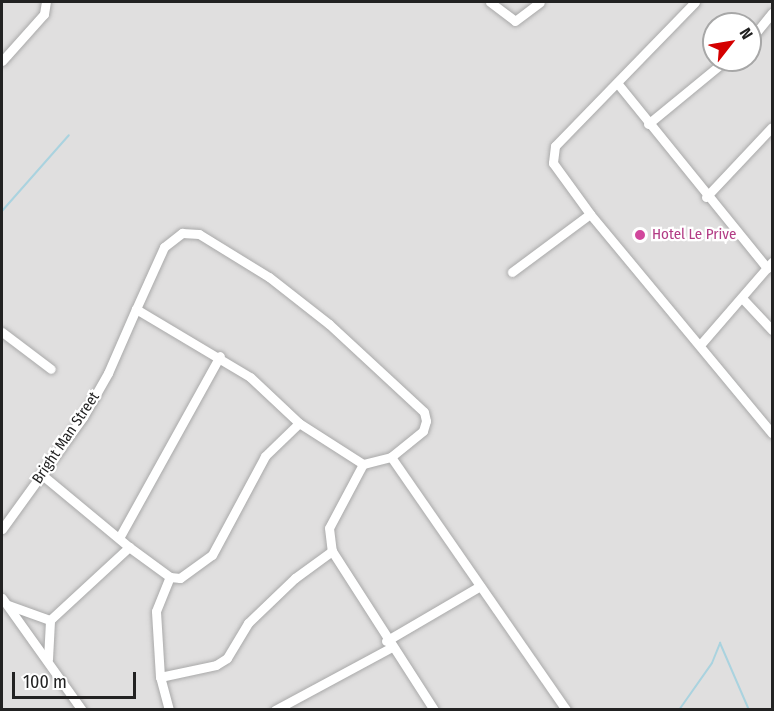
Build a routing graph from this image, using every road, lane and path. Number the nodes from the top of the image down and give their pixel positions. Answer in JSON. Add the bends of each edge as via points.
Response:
{"nodes":[{"id":1,"x":46,"y":2,"type":"edge"},
{"id":2,"x":490,"y":2,"type":"edge"},
{"id":3,"x":540,"y":2,"type":"edge"},
{"id":4,"x":695,"y":2,"type":"edge"},
{"id":5,"x":772,"y":13,"type":"edge"},
{"id":6,"x":762,"y":25,"type":"edge"},
{"id":7,"x":2,"y":61,"type":"edge"},
{"id":8,"x":711,"y":72,"type":"edge"},
{"id":9,"x":618,"y":84,"type":"junction"},
{"id":10,"x":648,"y":124,"type":"junction"},
{"id":11,"x":772,"y":127,"type":"edge"},
{"id":12,"x":706,"y":197,"type":"junction"},
{"id":13,"x":590,"y":214,"type":"junction"},
{"id":14,"x":770,"y":265,"type":"edge"},
{"id":15,"x":512,"y":272,"type":"dead end"},
{"id":16,"x":742,"y":298,"type":"junction"},
{"id":17,"x":136,"y":309,"type":"junction"},
{"id":18,"x":772,"y":330,"type":"edge"},
{"id":19,"x":2,"y":333,"type":"edge"},
{"id":20,"x":700,"y":345,"type":"junction"},
{"id":21,"x":220,"y":356,"type":"junction"},
{"id":22,"x":51,"y":369,"type":"dead end"},
{"id":23,"x":299,"y":423,"type":"junction"},
{"id":24,"x":772,"y":433,"type":"edge"},
{"id":25,"x":391,"y":457,"type":"junction"},
{"id":26,"x":363,"y":464,"type":"junction"},
{"id":27,"x":41,"y":474,"type":"junction"},
{"id":28,"x":2,"y":529,"type":"edge"},
{"id":29,"x":119,"y":538,"type":"junction"},
{"id":30,"x":129,"y":547,"type":"junction"},
{"id":31,"x":332,"y":551,"type":"junction"},
{"id":32,"x":170,"y":577,"type":"junction"},
{"id":33,"x":480,"y":586,"type":"junction"},
{"id":34,"x":4,"y":601,"type":"edge"},
{"id":35,"x":50,"y":620,"type":"junction"},
{"id":36,"x":388,"y":644,"type":"junction"},
{"id":37,"x":48,"y":659,"type":"junction"},
{"id":38,"x":160,"y":677,"type":"junction"},
{"id":39,"x":82,"y":710,"type":"edge"},
{"id":40,"x":169,"y":710,"type":"edge"},
{"id":41,"x":275,"y":710,"type":"edge"},
{"id":42,"x":434,"y":710,"type":"edge"},
{"id":43,"x":566,"y":710,"type":"edge"}],
"edges":[{"from":1,"to":7,"type":"street","via":[[44,14]]},
{"from":2,"to":3,"type":"street","via":[[515,21]]},
{"from":4,"to":9,"type":"street"},
{"from":5,"to":6,"type":"street"},
{"from":8,"to":10,"type":"street"},
{"from":9,"to":10,"type":"street"},
{"from":9,"to":13,"type":"street","via":[[555,146],[552,155],[560,175]]},
{"from":10,"to":12,"type":"street"},
{"from":11,"to":12,"type":"street"},
{"from":12,"to":14,"type":"street"},
{"from":13,"to":15,"type":"street"},
{"from":13,"to":20,"type":"street"},
{"from":14,"to":16,"type":"street"},
{"from":16,"to":18,"type":"street"},
{"from":16,"to":20,"type":"street"},
{"from":17,"to":21,"type":"street"},
{"from":17,"to":25,"type":"street","name":"Bright Man Street","via":[[174,237],[182,233],[199,234],[269,277],[329,324],[424,412],[423,430]]},
{"from":17,"to":27,"type":"street","name":"Bright Man Street","via":[[108,373],[83,417]]},
{"from":19,"to":22,"type":"street"},
{"from":20,"to":24,"type":"street"},
{"from":21,"to":23,"type":"street","via":[[250,376]]},
{"from":21,"to":29,"type":"street"},
{"from":23,"to":26,"type":"street"},
{"from":23,"to":32,"type":"street","via":[[265,456],[212,555],[180,578]]},
{"from":25,"to":26,"type":"street"},
{"from":25,"to":33,"type":"street"},
{"from":26,"to":31,"type":"street","via":[[329,528]]},
{"from":27,"to":28,"type":"street","name":"Bright Man Street"},
{"from":27,"to":29,"type":"street"},
{"from":29,"to":30,"type":"street"},
{"from":30,"to":32,"type":"street"},
{"from":30,"to":35,"type":"street"},
{"from":31,"to":36,"type":"street"},
{"from":31,"to":38,"type":"street","via":[[295,578],[248,623],[227,658],[216,665]]},
{"from":32,"to":38,"type":"street","via":[[156,611]]},
{"from":33,"to":36,"type":"street"},
{"from":33,"to":43,"type":"street"},
{"from":34,"to":35,"type":"street"},
{"from":34,"to":37,"type":"street"},
{"from":35,"to":37,"type":"street"},
{"from":36,"to":41,"type":"street"},
{"from":36,"to":42,"type":"street"},
{"from":37,"to":39,"type":"street"},
{"from":38,"to":40,"type":"street"}]}
